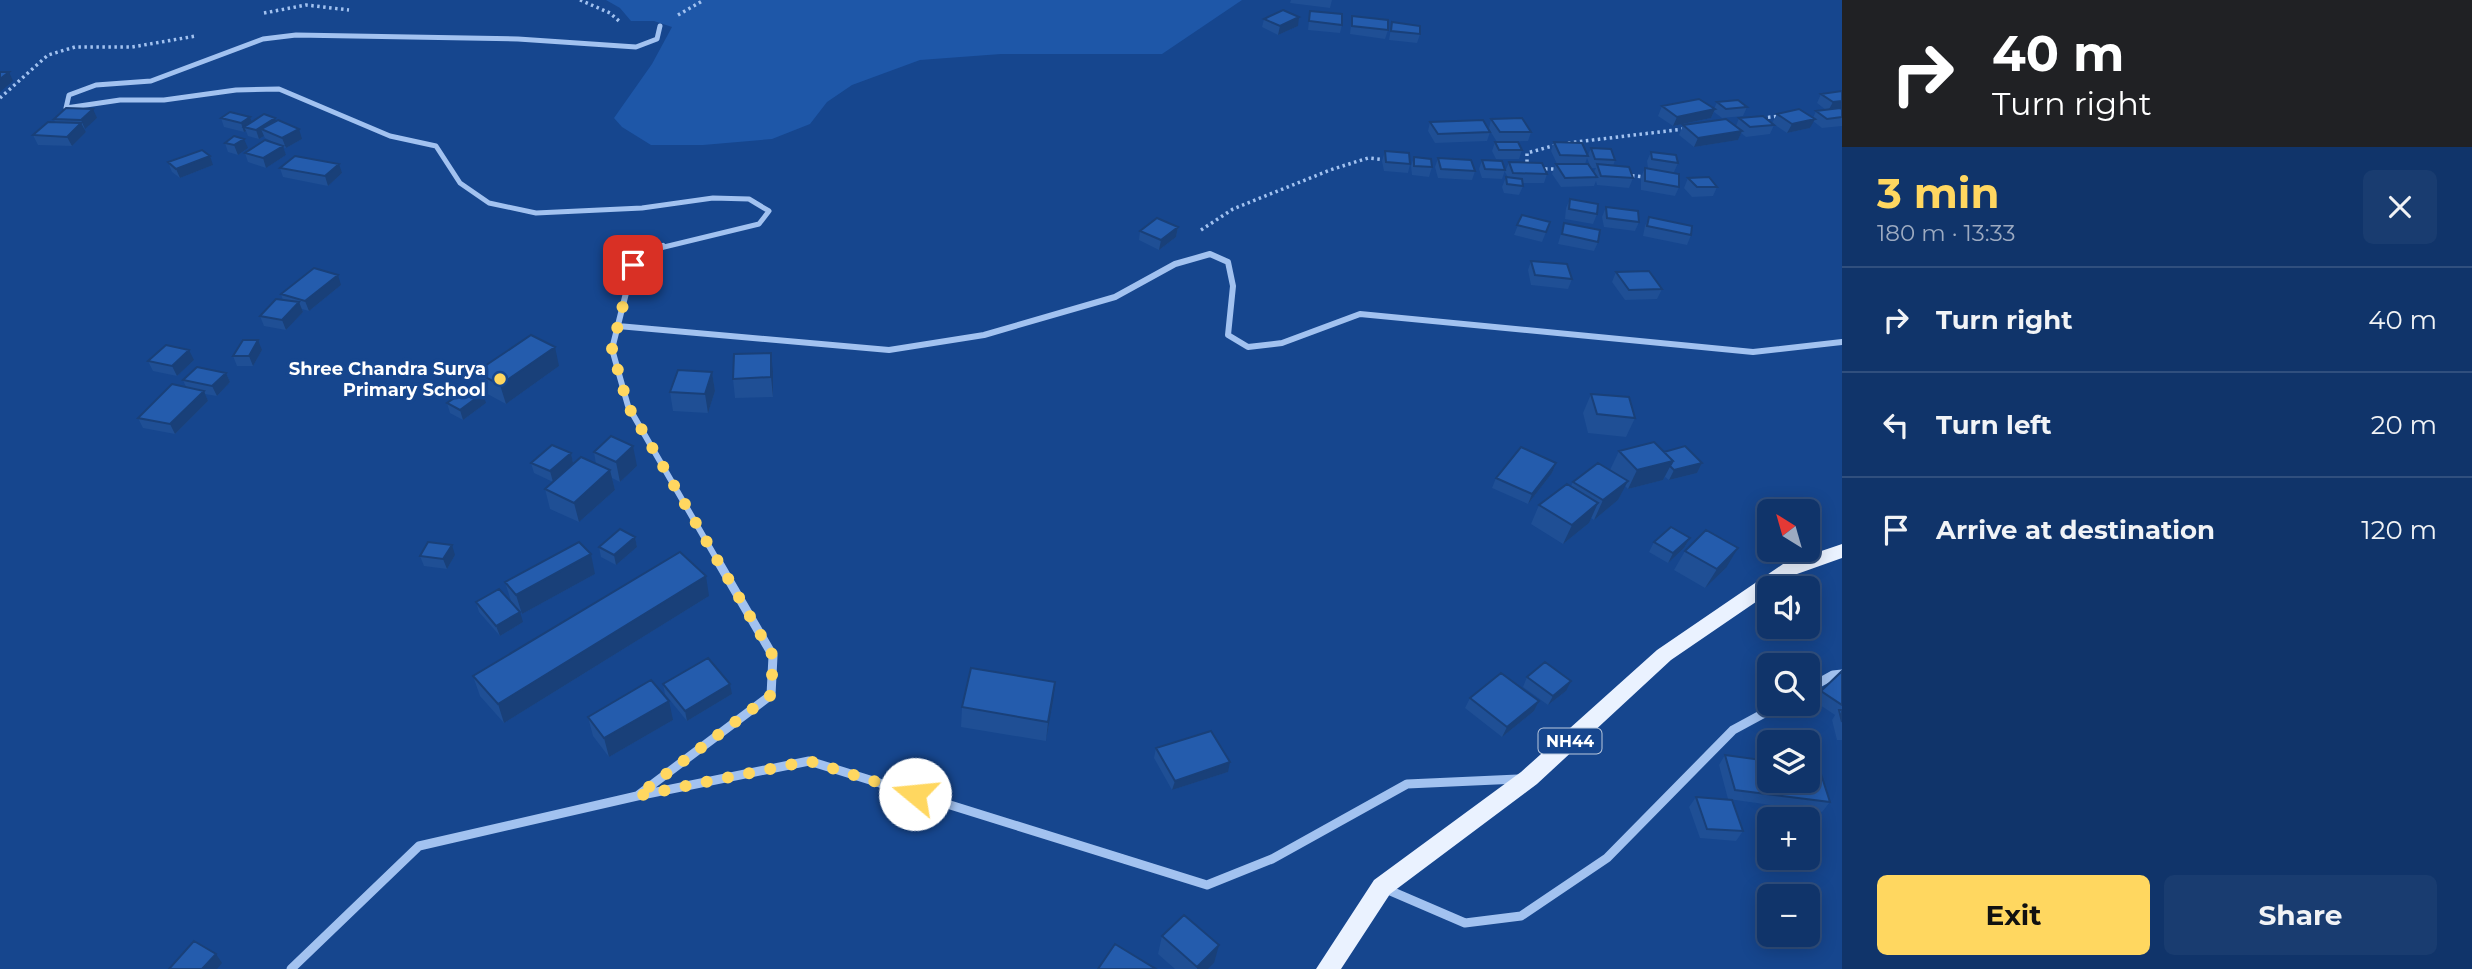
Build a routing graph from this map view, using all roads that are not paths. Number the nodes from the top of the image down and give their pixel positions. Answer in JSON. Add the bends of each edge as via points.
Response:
{"nodes":[{"id":1,"x":660,"y":26,"type":"dead end"},
{"id":2,"x":618,"y":326,"type":"junction"},
{"id":3,"x":1842,"y":342,"type":"edge"},
{"id":4,"x":1842,"y":551,"type":"edge"},
{"id":5,"x":1842,"y":674,"type":"edge"},
{"id":6,"x":1820,"y":682,"type":"edge"},
{"id":7,"x":1759,"y":716,"type":"edge"},
{"id":8,"x":1529,"y":778,"type":"junction"},
{"id":9,"x":637,"y":796,"type":"junction"},
{"id":10,"x":1382,"y":887,"type":"junction"},
{"id":11,"x":291,"y":969,"type":"edge"},
{"id":12,"x":1328,"y":969,"type":"edge"}],
"edges":[{"from":1,"to":2,"type":"street","via":[[657,39],[636,47],[518,39],[296,35],[263,39],[151,81],[96,85],[69,95],[65,108],[279,89],[390,136],[436,146],[460,183],[489,203],[536,213],[737,198],[749,199],[769,211],[759,224],[663,246],[633,265]]},
{"from":2,"to":3,"type":"street","via":[[889,350],[984,335],[1115,297],[1175,264],[1210,254],[1228,262],[1233,286],[1228,335],[1248,346],[1282,343],[1360,314],[1753,352]]},
{"from":2,"to":9,"type":"street","via":[[612,349],[628,406],[773,656],[771,695]]},
{"from":4,"to":8,"type":"main road","number":"NH44","via":[[1790,569],[1664,655]]},
{"from":5,"to":6,"type":"street"},
{"from":7,"to":10,"type":"street","via":[[1733,730],[1607,858],[1521,915],[1465,923]]},
{"from":8,"to":9,"type":"street","via":[[1407,784],[1272,859],[1207,885],[809,761]]},
{"from":8,"to":10,"type":"main road","number":"NH44"},
{"from":9,"to":11,"type":"street","via":[[419,846]]},
{"from":10,"to":12,"type":"main road","number":"NH44"}]}
